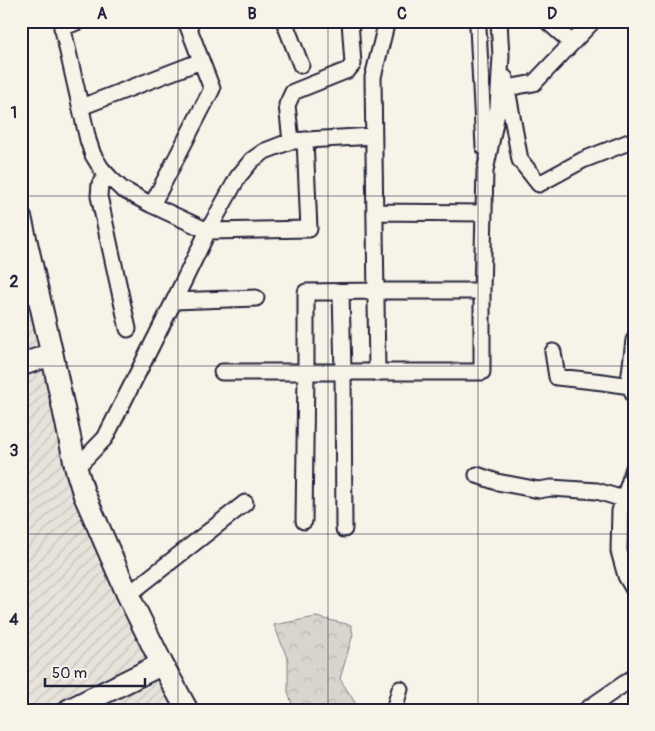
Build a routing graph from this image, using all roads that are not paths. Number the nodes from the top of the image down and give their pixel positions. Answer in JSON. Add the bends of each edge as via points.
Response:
{"nodes":[{"id":1,"x":79,"y":21,"type":"edge"},
{"id":2,"x":186,"y":21,"type":"edge"},
{"id":3,"x":284,"y":21,"type":"edge"},
{"id":4,"x":350,"y":21,"type":"edge"},
{"id":5,"x":386,"y":21,"type":"edge"},
{"id":6,"x":500,"y":21,"type":"edge"},
{"id":7,"x":546,"y":21,"type":"edge"},
{"id":8,"x":593,"y":21,"type":"edge"},
{"id":9,"x":62,"y":25,"type":"edge"},
{"id":10,"x":478,"y":27,"type":"dead end"},
{"id":11,"x":572,"y":43,"type":"junction"},
{"id":12,"x":501,"y":56,"type":"junction"},
{"id":13,"x":201,"y":61,"type":"junction"},
{"id":14,"x":301,"y":65,"type":"dead end"},
{"id":15,"x":507,"y":88,"type":"junction"},
{"id":16,"x":81,"y":107,"type":"junction"},
{"id":17,"x":373,"y":136,"type":"junction"},
{"id":18,"x":298,"y":140,"type":"junction"},
{"id":19,"x":634,"y":140,"type":"edge"},
{"id":20,"x":485,"y":172,"type":"junction"},
{"id":21,"x":107,"y":175,"type":"junction"},
{"id":22,"x":152,"y":205,"type":"junction"},
{"id":23,"x":375,"y":212,"type":"junction"},
{"id":24,"x":484,"y":213,"type":"junction"},
{"id":25,"x":21,"y":219,"type":"edge"},
{"id":26,"x":208,"y":231,"type":"junction"},
{"id":27,"x":376,"y":291,"type":"junction"},
{"id":28,"x":482,"y":291,"type":"junction"},
{"id":29,"x":341,"y":292,"type":"junction"},
{"id":30,"x":256,"y":298,"type":"dead end"},
{"id":31,"x":174,"y":301,"type":"junction"},
{"id":32,"x":128,"y":329,"type":"dead end"},
{"id":33,"x":634,"y":340,"type":"edge"},
{"id":34,"x":553,"y":352,"type":"dead end"},
{"id":35,"x":52,"y":354,"type":"junction"},
{"id":36,"x":21,"y":366,"type":"edge"},
{"id":37,"x":222,"y":372,"type":"dead end"},
{"id":38,"x":306,"y":372,"type":"junction"},
{"id":39,"x":344,"y":372,"type":"junction"},
{"id":40,"x":377,"y":373,"type":"junction"},
{"id":41,"x":632,"y":391,"type":"edge"},
{"id":42,"x":76,"y":468,"type":"junction"},
{"id":43,"x":634,"y":468,"type":"edge"},
{"id":44,"x":477,"y":475,"type":"dead end"},
{"id":45,"x":623,"y":499,"type":"junction"},
{"id":46,"x":246,"y":503,"type":"dead end"},
{"id":47,"x":304,"y":521,"type":"dead end"},
{"id":48,"x":344,"y":529,"type":"dead end"},
{"id":49,"x":634,"y":590,"type":"edge"},
{"id":50,"x":128,"y":594,"type":"junction"},
{"id":51,"x":162,"y":664,"type":"junction"},
{"id":52,"x":634,"y":677,"type":"edge"},
{"id":53,"x":400,"y":689,"type":"dead end"},
{"id":54,"x":69,"y":710,"type":"edge"},
{"id":55,"x":187,"y":710,"type":"edge"},
{"id":56,"x":394,"y":710,"type":"edge"},
{"id":57,"x":586,"y":710,"type":"edge"}],
"edges":[{"from":1,"to":9,"type":"street"},
{"from":2,"to":13,"type":"street"},
{"from":3,"to":14,"type":"street"},
{"from":4,"to":18,"type":"street","via":[[353,64],[348,70],[293,92],[287,105]]},
{"from":5,"to":17,"type":"street","via":[[373,77]]},
{"from":6,"to":12,"type":"street"},
{"from":7,"to":11,"type":"street"},
{"from":8,"to":11,"type":"street"},
{"from":9,"to":16,"type":"street"},
{"from":10,"to":20,"type":"street"},
{"from":11,"to":15,"type":"street","via":[[534,83]]},
{"from":12,"to":15,"type":"street"},
{"from":12,"to":20,"type":"street","via":[[498,108]]},
{"from":13,"to":16,"type":"street"},
{"from":13,"to":22,"type":"street","via":[[212,88]]},
{"from":15,"to":19,"type":"street","via":[[520,160],[539,184],[583,160]]},
{"from":16,"to":21,"type":"street","via":[[93,155]]},
{"from":17,"to":18,"type":"street"},
{"from":17,"to":23,"type":"street"},
{"from":18,"to":26,"type":"street","via":[[265,151],[252,160],[238,177]]},
{"from":18,"to":26,"type":"street","via":[[309,229]]},
{"from":20,"to":24,"type":"street"},
{"from":21,"to":22,"type":"street","via":[[122,189]]},
{"from":21,"to":32,"type":"street","via":[[100,184],[99,196]]},
{"from":22,"to":26,"type":"street"},
{"from":23,"to":24,"type":"street"},
{"from":23,"to":27,"type":"street"},
{"from":24,"to":28,"type":"street"},
{"from":25,"to":35,"type":"street"},
{"from":26,"to":31,"type":"street"},
{"from":27,"to":28,"type":"street"},
{"from":27,"to":29,"type":"street"},
{"from":27,"to":40,"type":"street"},
{"from":28,"to":40,"type":"street","via":[[482,372]]},
{"from":29,"to":38,"type":"street","via":[[306,292]]},
{"from":29,"to":39,"type":"street"},
{"from":30,"to":31,"type":"street"},
{"from":31,"to":42,"type":"street","via":[[105,438]]},
{"from":33,"to":41,"type":"street","via":[[629,382]]},
{"from":34,"to":41,"type":"street","via":[[557,377],[603,382]]},
{"from":35,"to":36,"type":"street"},
{"from":35,"to":42,"type":"street"},
{"from":37,"to":38,"type":"street"},
{"from":38,"to":39,"type":"street"},
{"from":38,"to":47,"type":"street"},
{"from":39,"to":40,"type":"street"},
{"from":39,"to":48,"type":"street"},
{"from":42,"to":50,"type":"street","via":[[84,494]]},
{"from":43,"to":45,"type":"street"},
{"from":44,"to":45,"type":"street","via":[[539,490],[597,492]]},
{"from":45,"to":49,"type":"street","via":[[619,551]]},
{"from":46,"to":50,"type":"street"},
{"from":50,"to":51,"type":"street"},
{"from":51,"to":54,"type":"street"},
{"from":51,"to":55,"type":"street"},
{"from":52,"to":57,"type":"street"},
{"from":53,"to":56,"type":"street"}]}
